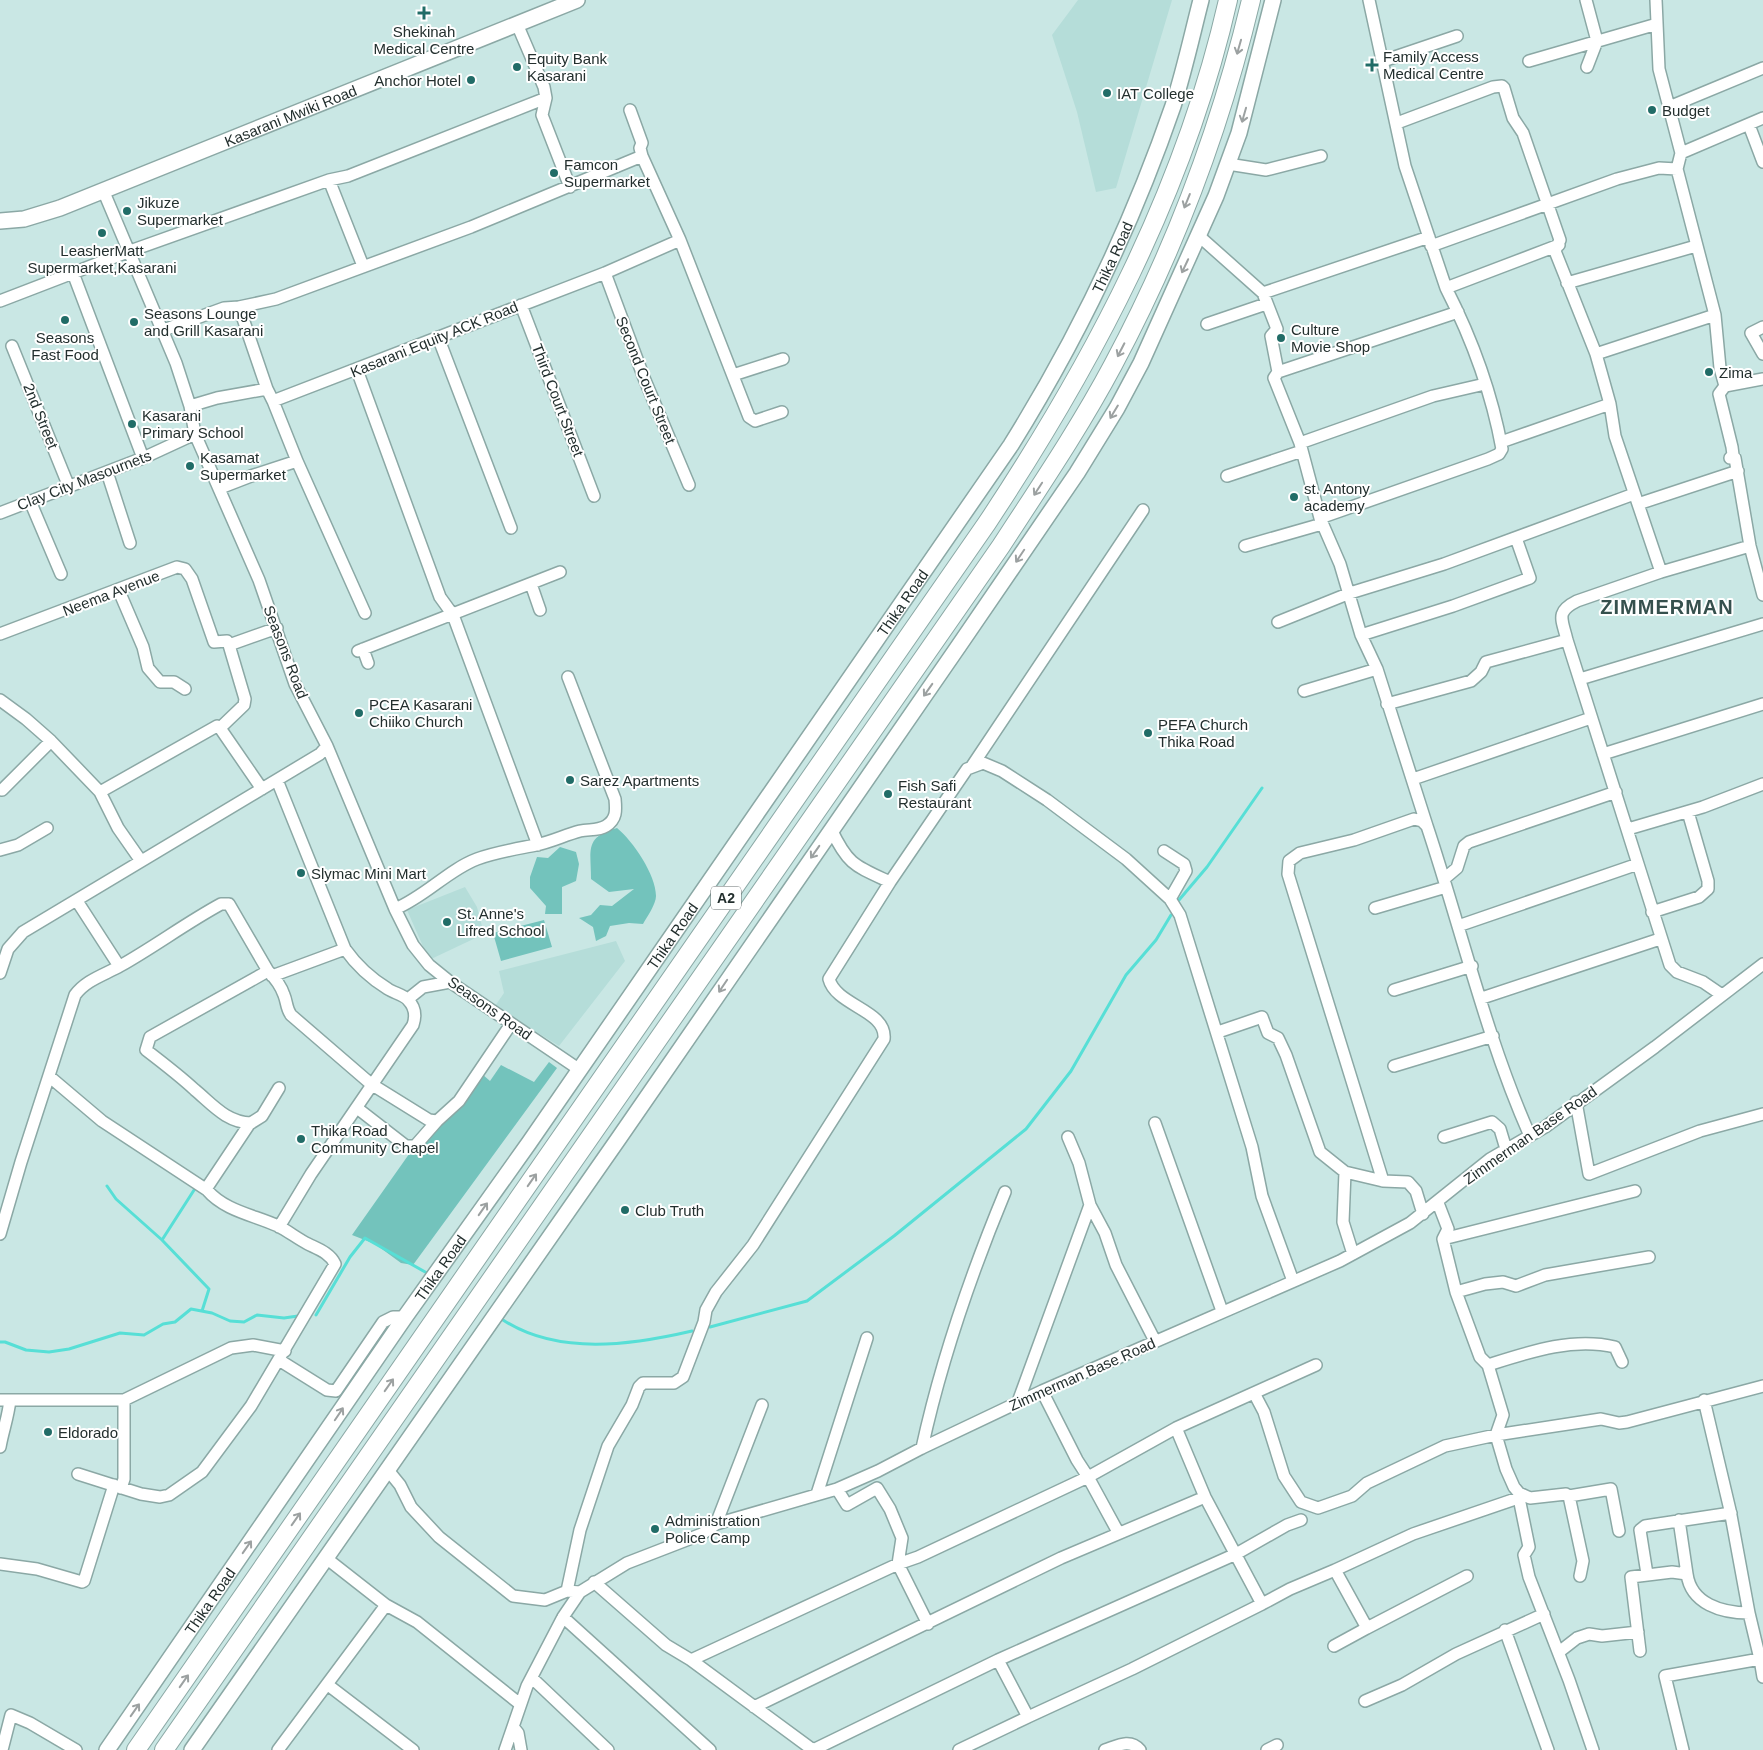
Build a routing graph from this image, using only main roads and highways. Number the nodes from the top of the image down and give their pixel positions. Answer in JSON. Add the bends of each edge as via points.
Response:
{"nodes":[{"id":1,"x":577,"y":0,"type":"edge"},
{"id":2,"x":1201,"y":0,"type":"edge"},
{"id":3,"x":1228,"y":0,"type":"edge"},
{"id":4,"x":1251,"y":0,"type":"edge"},
{"id":5,"x":1273,"y":0,"type":"edge"},
{"id":6,"x":557,"y":4,"type":"edge"},
{"id":7,"x":0,"y":220,"type":"edge"},
{"id":8,"x":107,"y":1750,"type":"edge"},
{"id":9,"x":136,"y":1750,"type":"edge"},
{"id":10,"x":164,"y":1750,"type":"edge"},
{"id":11,"x":192,"y":1750,"type":"edge"}],
"edges":[{"from":1,"to":6,"type":"main road","name":"Kasarani Mwiki Road"},
{"from":8,"to":2,"type":"main road","name":"Thika Road","one_way":true,"via":[[847,684],[1034,408],[1101,284],[1137,202],[1173,105]]},
{"from":9,"to":3,"type":"highway","name":"Thika Road","number":"A2","one_way":true,"via":[[1034,451],[1095,347],[1142,249],[1175,170],[1202,92]]},
{"from":4,"to":10,"type":"highway","number":"A2","one_way":true,"via":[[1222,102],[1162,264],[1114,364],[1051,470]]},
{"from":5,"to":11,"type":"main road","one_way":true,"via":[[1252,87],[1228,164],[1199,236],[1117,408],[1071,480],[581,1194]]},
{"from":6,"to":7,"type":"main road","name":"Kasarani Mwiki Road","via":[[517,24],[43,214]]}]}
